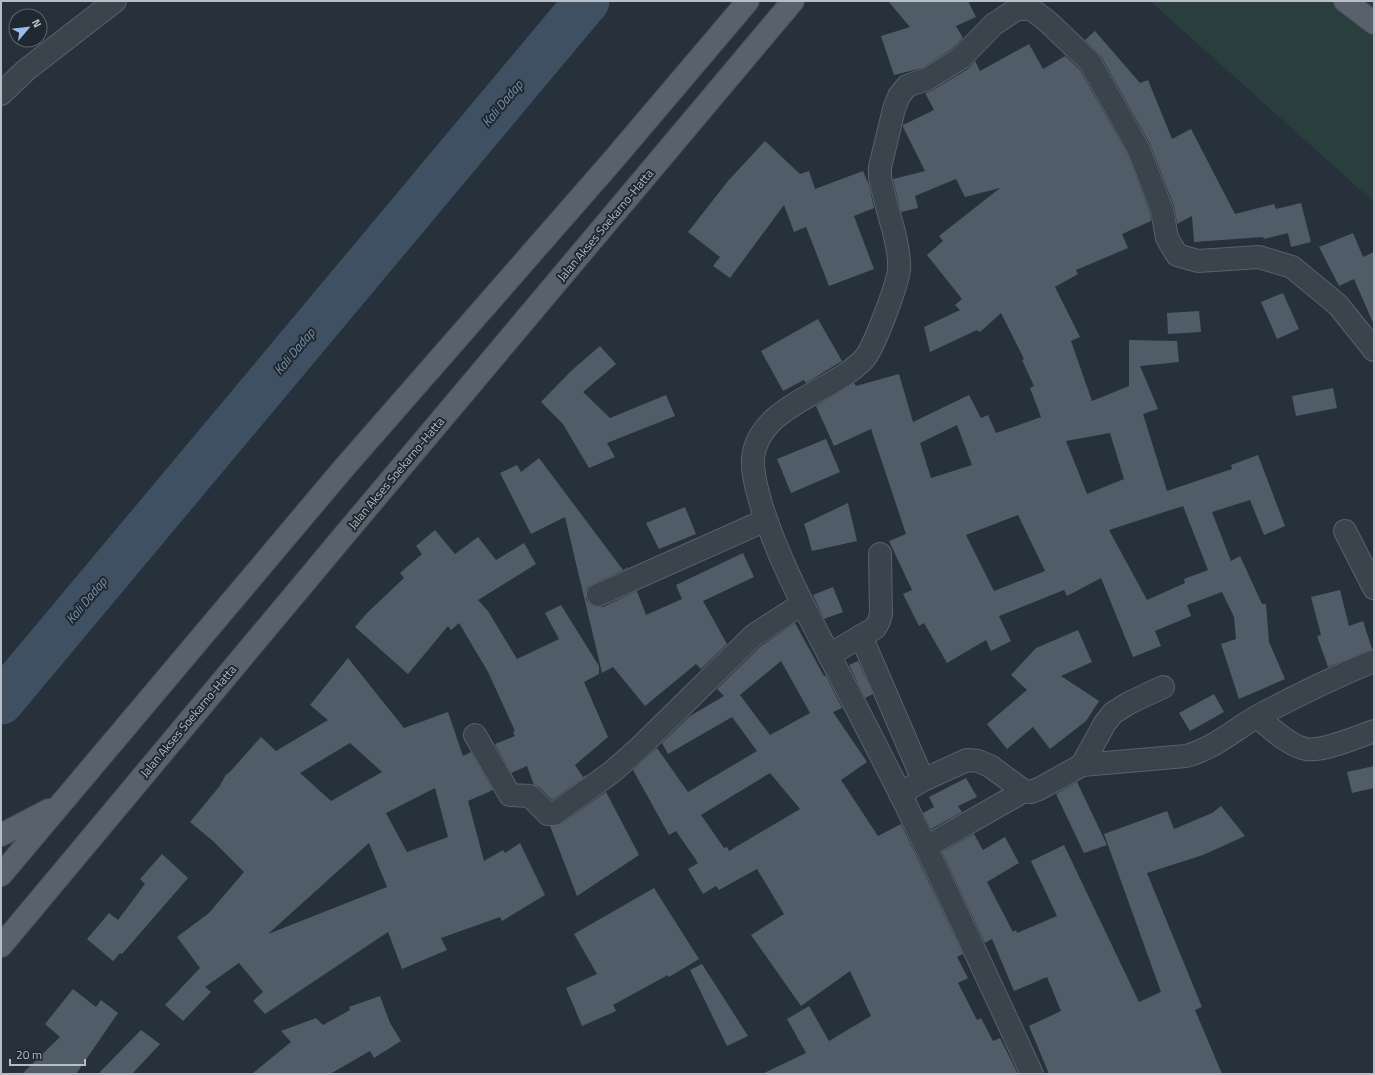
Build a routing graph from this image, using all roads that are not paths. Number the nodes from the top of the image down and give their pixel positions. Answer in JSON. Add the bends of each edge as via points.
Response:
{"nodes":[{"id":1,"x":115,"y":1,"type":"edge"},
{"id":2,"x":748,"y":1,"type":"edge"},
{"id":3,"x":793,"y":1,"type":"edge"},
{"id":4,"x":1345,"y":1,"type":"edge"},
{"id":5,"x":1374,"y":23,"type":"edge"},
{"id":6,"x":1,"y":94,"type":"edge"},
{"id":7,"x":1374,"y":350,"type":"edge"},
{"id":8,"x":766,"y":520,"type":"junction"},
{"id":9,"x":1345,"y":531,"type":"dead end"},
{"id":10,"x":880,"y":554,"type":"dead end"},
{"id":11,"x":1374,"y":588,"type":"edge"},
{"id":12,"x":598,"y":594,"type":"dead end"},
{"id":13,"x":802,"y":604,"type":"junction"},
{"id":14,"x":861,"y":636,"type":"junction"},
{"id":15,"x":829,"y":655,"type":"junction"},
{"id":16,"x":1374,"y":661,"type":"edge"},
{"id":17,"x":1163,"y":687,"type":"dead end"},
{"id":18,"x":1257,"y":717,"type":"junction"},
{"id":19,"x":1374,"y":731,"type":"edge"},
{"id":20,"x":475,"y":736,"type":"dead end"},
{"id":21,"x":1082,"y":765,"type":"junction"},
{"id":22,"x":923,"y":780,"type":"junction"},
{"id":23,"x":1024,"y":791,"type":"junction"},
{"id":24,"x":900,"y":794,"type":"junction"},
{"id":25,"x":59,"y":804,"type":"junction"},
{"id":26,"x":1,"y":835,"type":"edge"},
{"id":27,"x":926,"y":848,"type":"junction"},
{"id":28,"x":1,"y":875,"type":"edge"},
{"id":29,"x":1,"y":946,"type":"edge"},
{"id":30,"x":1032,"y":1074,"type":"edge"}],
"edges":[{"from":1,"to":6,"type":"street","via":[[26,70]]},
{"from":2,"to":25,"type":"main road","via":[[343,469]]},
{"from":3,"to":29,"type":"main road","name":"Jalan Akses Soekarno-Hatta"},
{"from":4,"to":5,"type":"main road"},
{"from":7,"to":8,"type":"street","via":[[1338,305],[1292,267],[1259,257],[1198,261],[1177,255],[1167,238],[1162,210],[1140,150],[1090,62],[1031,9],[1017,9],[994,24],[961,58],[927,79],[907,86],[899,96],[880,167],[880,178],[898,250],[897,280],[874,344],[865,358],[848,373],[780,414],[767,426],[757,442],[753,460],[756,485]]},
{"from":8,"to":12,"type":"street"},
{"from":8,"to":13,"type":"street"},
{"from":9,"to":11,"type":"street"},
{"from":10,"to":14,"type":"street","via":[[880,621],[875,628]]},
{"from":13,"to":15,"type":"street"},
{"from":13,"to":20,"type":"street","via":[[754,635],[638,749],[612,772],[554,814],[548,814],[530,796],[510,795]]},
{"from":14,"to":15,"type":"street"},
{"from":14,"to":22,"type":"street"},
{"from":15,"to":24,"type":"street"},
{"from":16,"to":18,"type":"street","via":[[1339,675]]},
{"from":17,"to":21,"type":"street","via":[[1113,713]]},
{"from":18,"to":19,"type":"street","via":[[1289,742],[1306,749],[1322,748]]},
{"from":18,"to":21,"type":"street","via":[[1198,753]]},
{"from":21,"to":23,"type":"street","via":[[1039,789]]},
{"from":22,"to":23,"type":"street","via":[[967,760],[978,761],[990,766]]},
{"from":22,"to":24,"type":"street"},
{"from":23,"to":27,"type":"street"},
{"from":24,"to":27,"type":"street"},
{"from":25,"to":26,"type":"main road"},
{"from":25,"to":28,"type":"main road"},
{"from":27,"to":30,"type":"street"}]}
